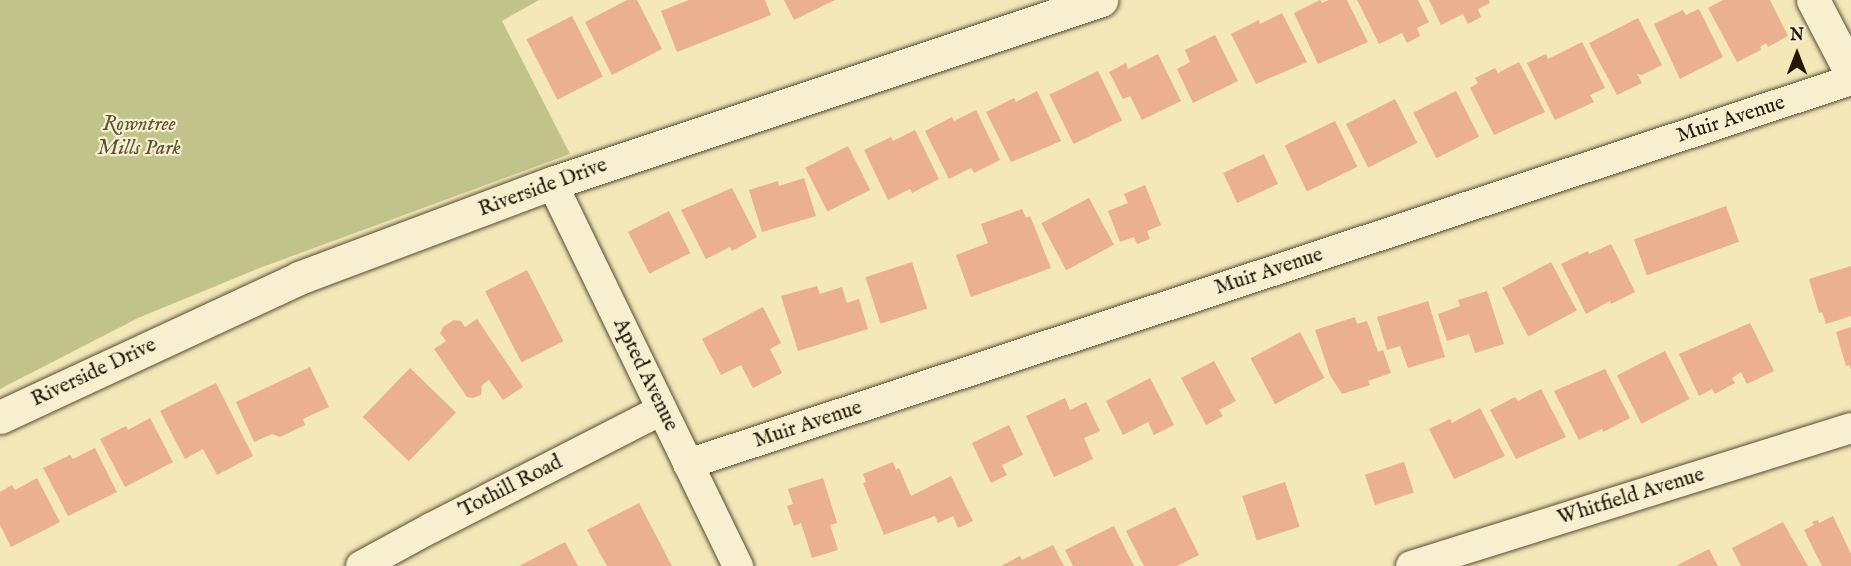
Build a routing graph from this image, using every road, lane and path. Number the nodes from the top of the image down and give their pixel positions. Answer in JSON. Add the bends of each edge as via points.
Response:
{"nodes":[{"id":1,"x":1101,"y":0,"type":"edge"},
{"id":2,"x":1813,"y":0,"type":"edge"},
{"id":3,"x":1851,"y":73,"type":"edge"},
{"id":4,"x":1851,"y":80,"type":"edge"},
{"id":5,"x":552,"y":183,"type":"junction"},
{"id":6,"x":662,"y":410,"type":"junction"},
{"id":7,"x":0,"y":417,"type":"edge"},
{"id":8,"x":1851,"y":428,"type":"edge"},
{"id":9,"x":688,"y":464,"type":"junction"},
{"id":10,"x":1454,"y":559,"type":"edge"},
{"id":11,"x":361,"y":566,"type":"edge"},
{"id":12,"x":738,"y":566,"type":"edge"},
{"id":13,"x":1411,"y":566,"type":"edge"}],
"edges":[{"from":1,"to":5,"type":"street","name":"Riverside Drive"},
{"from":2,"to":3,"type":"street"},
{"from":4,"to":9,"type":"street","name":"Muir Avenue"},
{"from":5,"to":6,"type":"street","name":"Apted Avenue"},
{"from":5,"to":7,"type":"street","name":"Riverside Drive","via":[[299,278]]},
{"from":6,"to":9,"type":"street","name":"Apted Avenue"},
{"from":6,"to":11,"type":"street","name":"Tothill Road"},
{"from":8,"to":10,"type":"street","name":"Whitfield Avenue"},
{"from":9,"to":12,"type":"street","name":"Apted Avenue"},
{"from":10,"to":13,"type":"street","name":"Whitfield Avenue"}]}
